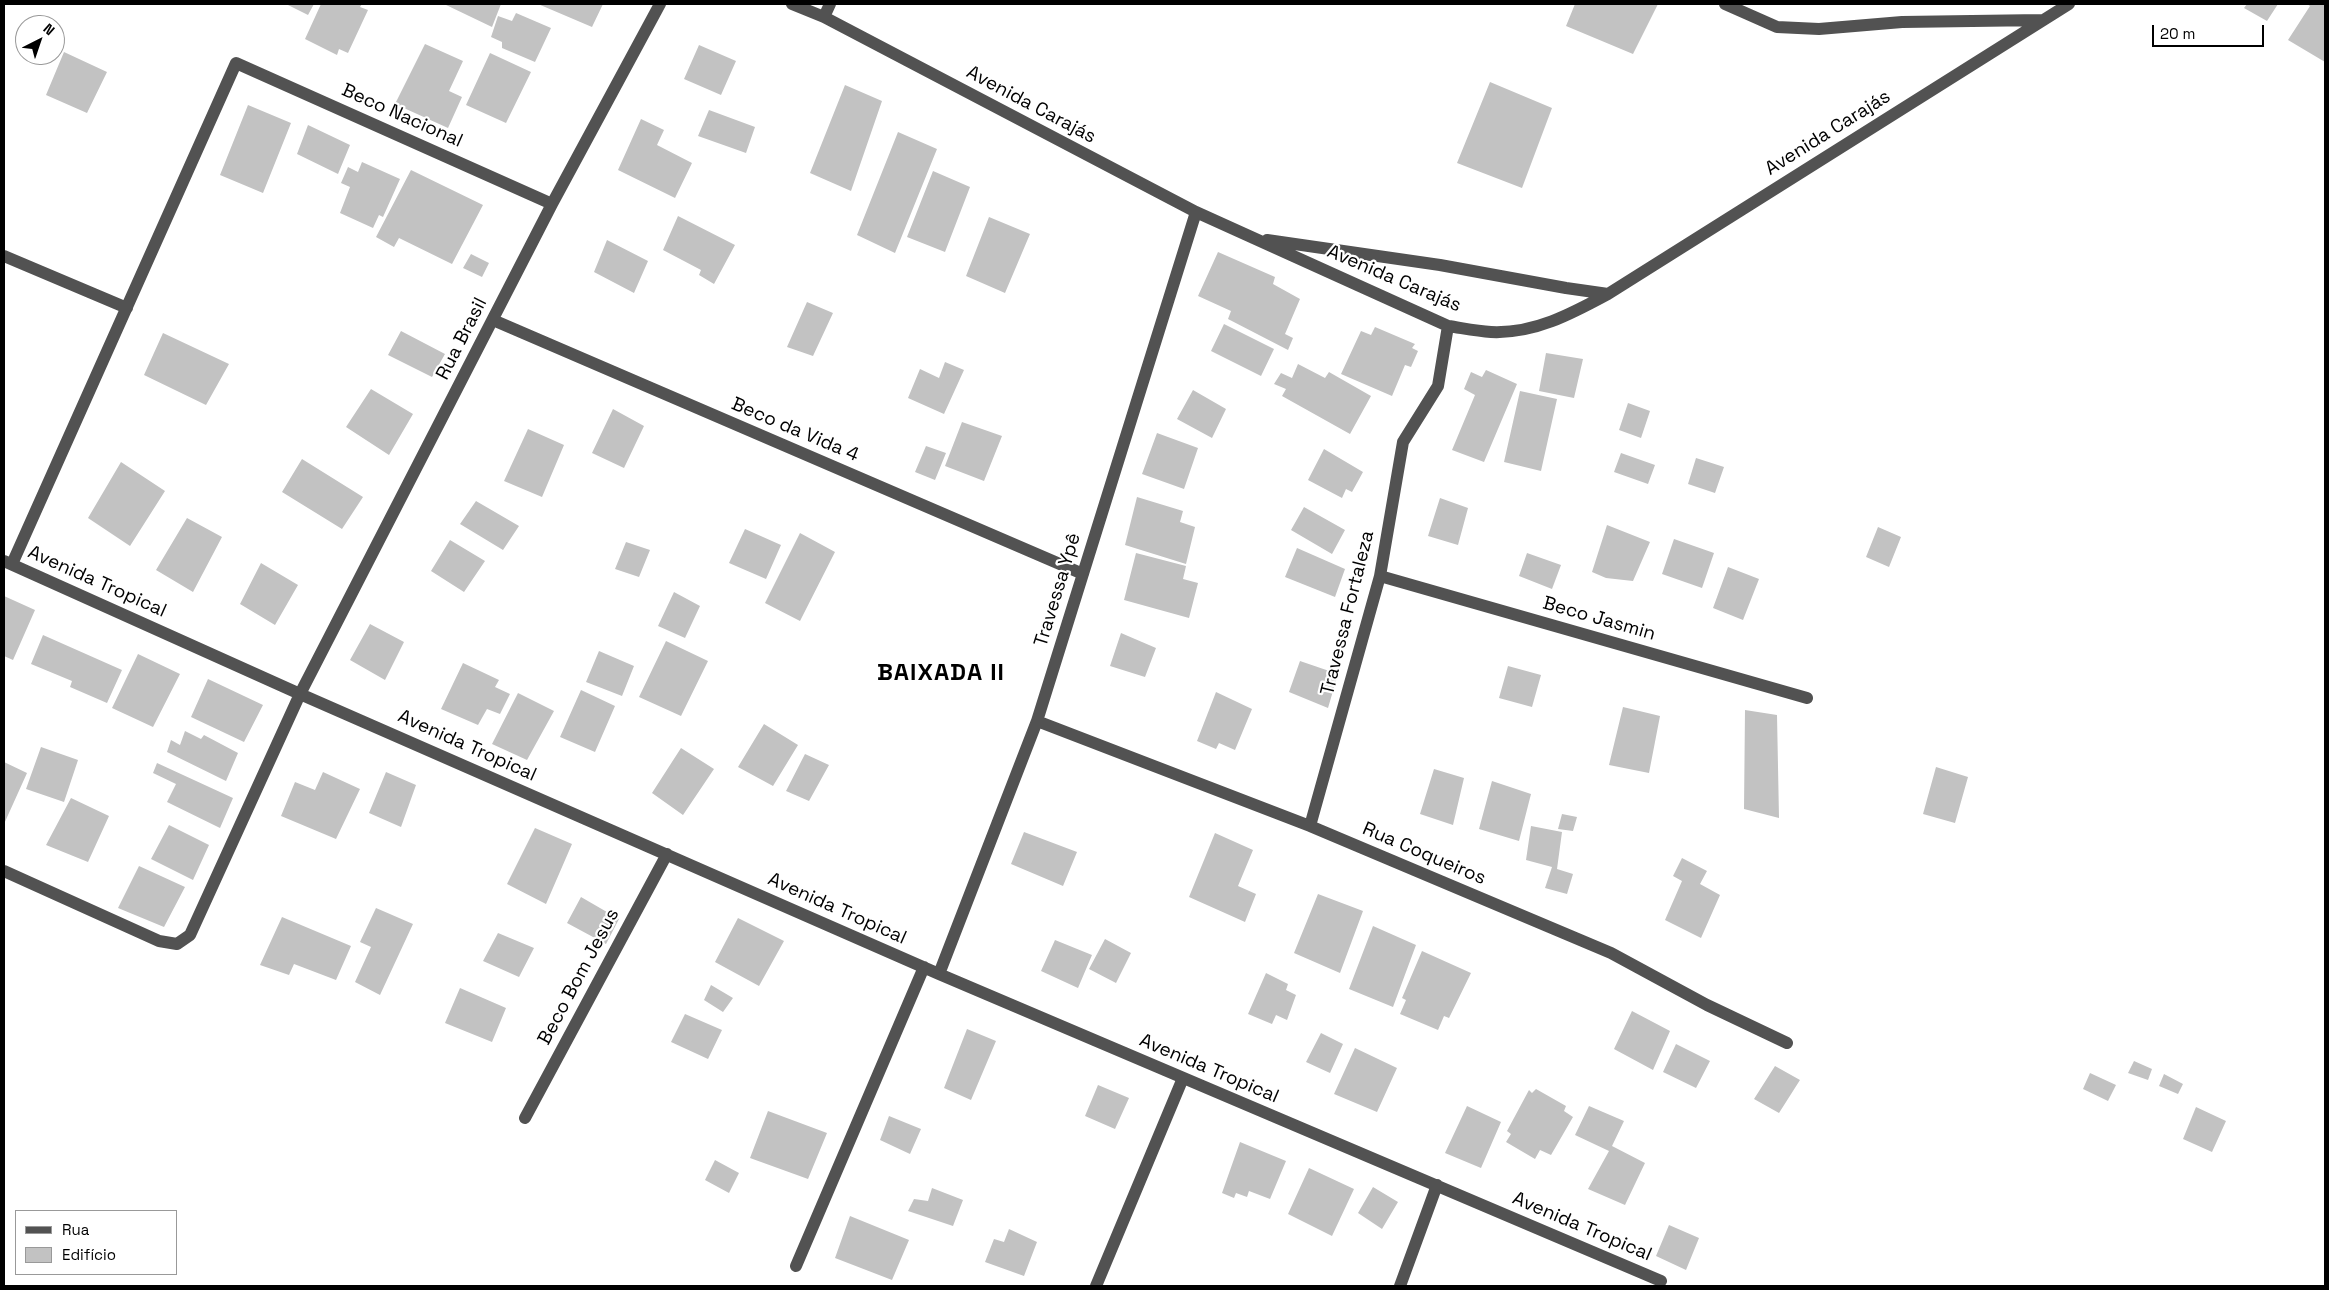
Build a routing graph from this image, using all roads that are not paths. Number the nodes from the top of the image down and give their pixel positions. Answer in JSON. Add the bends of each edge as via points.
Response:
{"nodes":[{"id":1,"x":660,"y":4,"type":"edge"},
{"id":2,"x":792,"y":4,"type":"edge"},
{"id":3,"x":830,"y":4,"type":"edge"},
{"id":4,"x":1725,"y":4,"type":"edge"},
{"id":5,"x":2069,"y":4,"type":"edge"},
{"id":6,"x":824,"y":17,"type":"junction"},
{"id":7,"x":2042,"y":20,"type":"junction"},
{"id":8,"x":552,"y":204,"type":"junction"},
{"id":9,"x":1196,"y":212,"type":"junction"},
{"id":10,"x":1252,"y":238,"type":"junction"},
{"id":11,"x":4,"y":256,"type":"edge"},
{"id":12,"x":1608,"y":294,"type":"junction"},
{"id":13,"x":127,"y":308,"type":"junction"},
{"id":14,"x":493,"y":320,"type":"junction"},
{"id":15,"x":1448,"y":326,"type":"junction"},
{"id":16,"x":8,"y":562,"type":"edge"},
{"id":17,"x":1083,"y":574,"type":"junction"},
{"id":18,"x":1380,"y":576,"type":"junction"},
{"id":19,"x":300,"y":694,"type":"junction"},
{"id":20,"x":1807,"y":698,"type":"dead end"},
{"id":21,"x":1037,"y":721,"type":"junction"},
{"id":22,"x":1310,"y":826,"type":"junction"},
{"id":23,"x":667,"y":854,"type":"junction"},
{"id":24,"x":4,"y":871,"type":"edge"},
{"id":25,"x":924,"y":967,"type":"junction"},
{"id":26,"x":939,"y":974,"type":"junction"},
{"id":27,"x":1787,"y":1043,"type":"dead end"},
{"id":28,"x":1183,"y":1078,"type":"junction"},
{"id":29,"x":525,"y":1118,"type":"dead end"},
{"id":30,"x":1437,"y":1185,"type":"junction"},
{"id":31,"x":796,"y":1266,"type":"dead end"},
{"id":32,"x":1661,"y":1281,"type":"dead end"},
{"id":33,"x":1096,"y":1286,"type":"edge"},
{"id":34,"x":1400,"y":1286,"type":"edge"}],
"edges":[{"from":1,"to":8,"type":"street","name":"Rua Brasil"},
{"from":2,"to":6,"type":"street","name":"Avenida Carajás"},
{"from":3,"to":6,"type":"street"},
{"from":4,"to":7,"type":"street","via":[[1777,27],[1819,29],[1902,22]]},
{"from":5,"to":7,"type":"street","name":"Avenida Carajás"},
{"from":6,"to":9,"type":"street","name":"Avenida Carajás"},
{"from":7,"to":12,"type":"street","name":"Avenida Carajás"},
{"from":8,"to":13,"type":"street","name":"Beco Nacional","via":[[236,63]]},
{"from":8,"to":14,"type":"street","name":"Rua Brasil"},
{"from":9,"to":10,"type":"street","name":"Avenida Carajás"},
{"from":9,"to":17,"type":"street","name":"Travessa Ypê"},
{"from":10,"to":12,"type":"street","name":"Avenida Carajás","via":[[1440,265]]},
{"from":10,"to":15,"type":"street","name":"Avenida Carajás"},
{"from":11,"to":13,"type":"street"},
{"from":12,"to":15,"type":"street","name":"Avenida Carajás","via":[[1565,317],[1528,330],[1491,332]]},
{"from":13,"to":16,"type":"street"},
{"from":14,"to":17,"type":"street","name":"Beco da Vida 4"},
{"from":14,"to":19,"type":"street","name":"Rua Brasil"},
{"from":15,"to":18,"type":"street","name":"Travessa Fortaleza","via":[[1438,386],[1403,442]]},
{"from":16,"to":19,"type":"street","name":"Avenida Tropical"},
{"from":17,"to":21,"type":"street","name":"Travessa Ypê"},
{"from":18,"to":20,"type":"street","name":"Beco Jasmin"},
{"from":18,"to":22,"type":"street","name":"Travessa Fortaleza"},
{"from":19,"to":23,"type":"street","name":"Avenida Tropical"},
{"from":19,"to":24,"type":"street","name":"Rua Brasil","via":[[190,935],[176,944],[159,941]]},
{"from":21,"to":22,"type":"street","name":"Rua Coqueiros"},
{"from":21,"to":26,"type":"street","name":"Travessa Ypê"},
{"from":22,"to":27,"type":"street","name":"Rua Coqueiros","via":[[1611,952],[1707,1005]]},
{"from":23,"to":25,"type":"street","name":"Avenida Tropical"},
{"from":23,"to":29,"type":"street","name":"Beco Bom Jesus"},
{"from":25,"to":26,"type":"street","name":"Avenida Tropical"},
{"from":25,"to":31,"type":"street"},
{"from":26,"to":28,"type":"street","name":"Avenida Tropical"},
{"from":28,"to":30,"type":"street","name":"Avenida Tropical"},
{"from":28,"to":33,"type":"street"},
{"from":30,"to":32,"type":"street","name":"Avenida Tropical"},
{"from":30,"to":34,"type":"street"}]}
